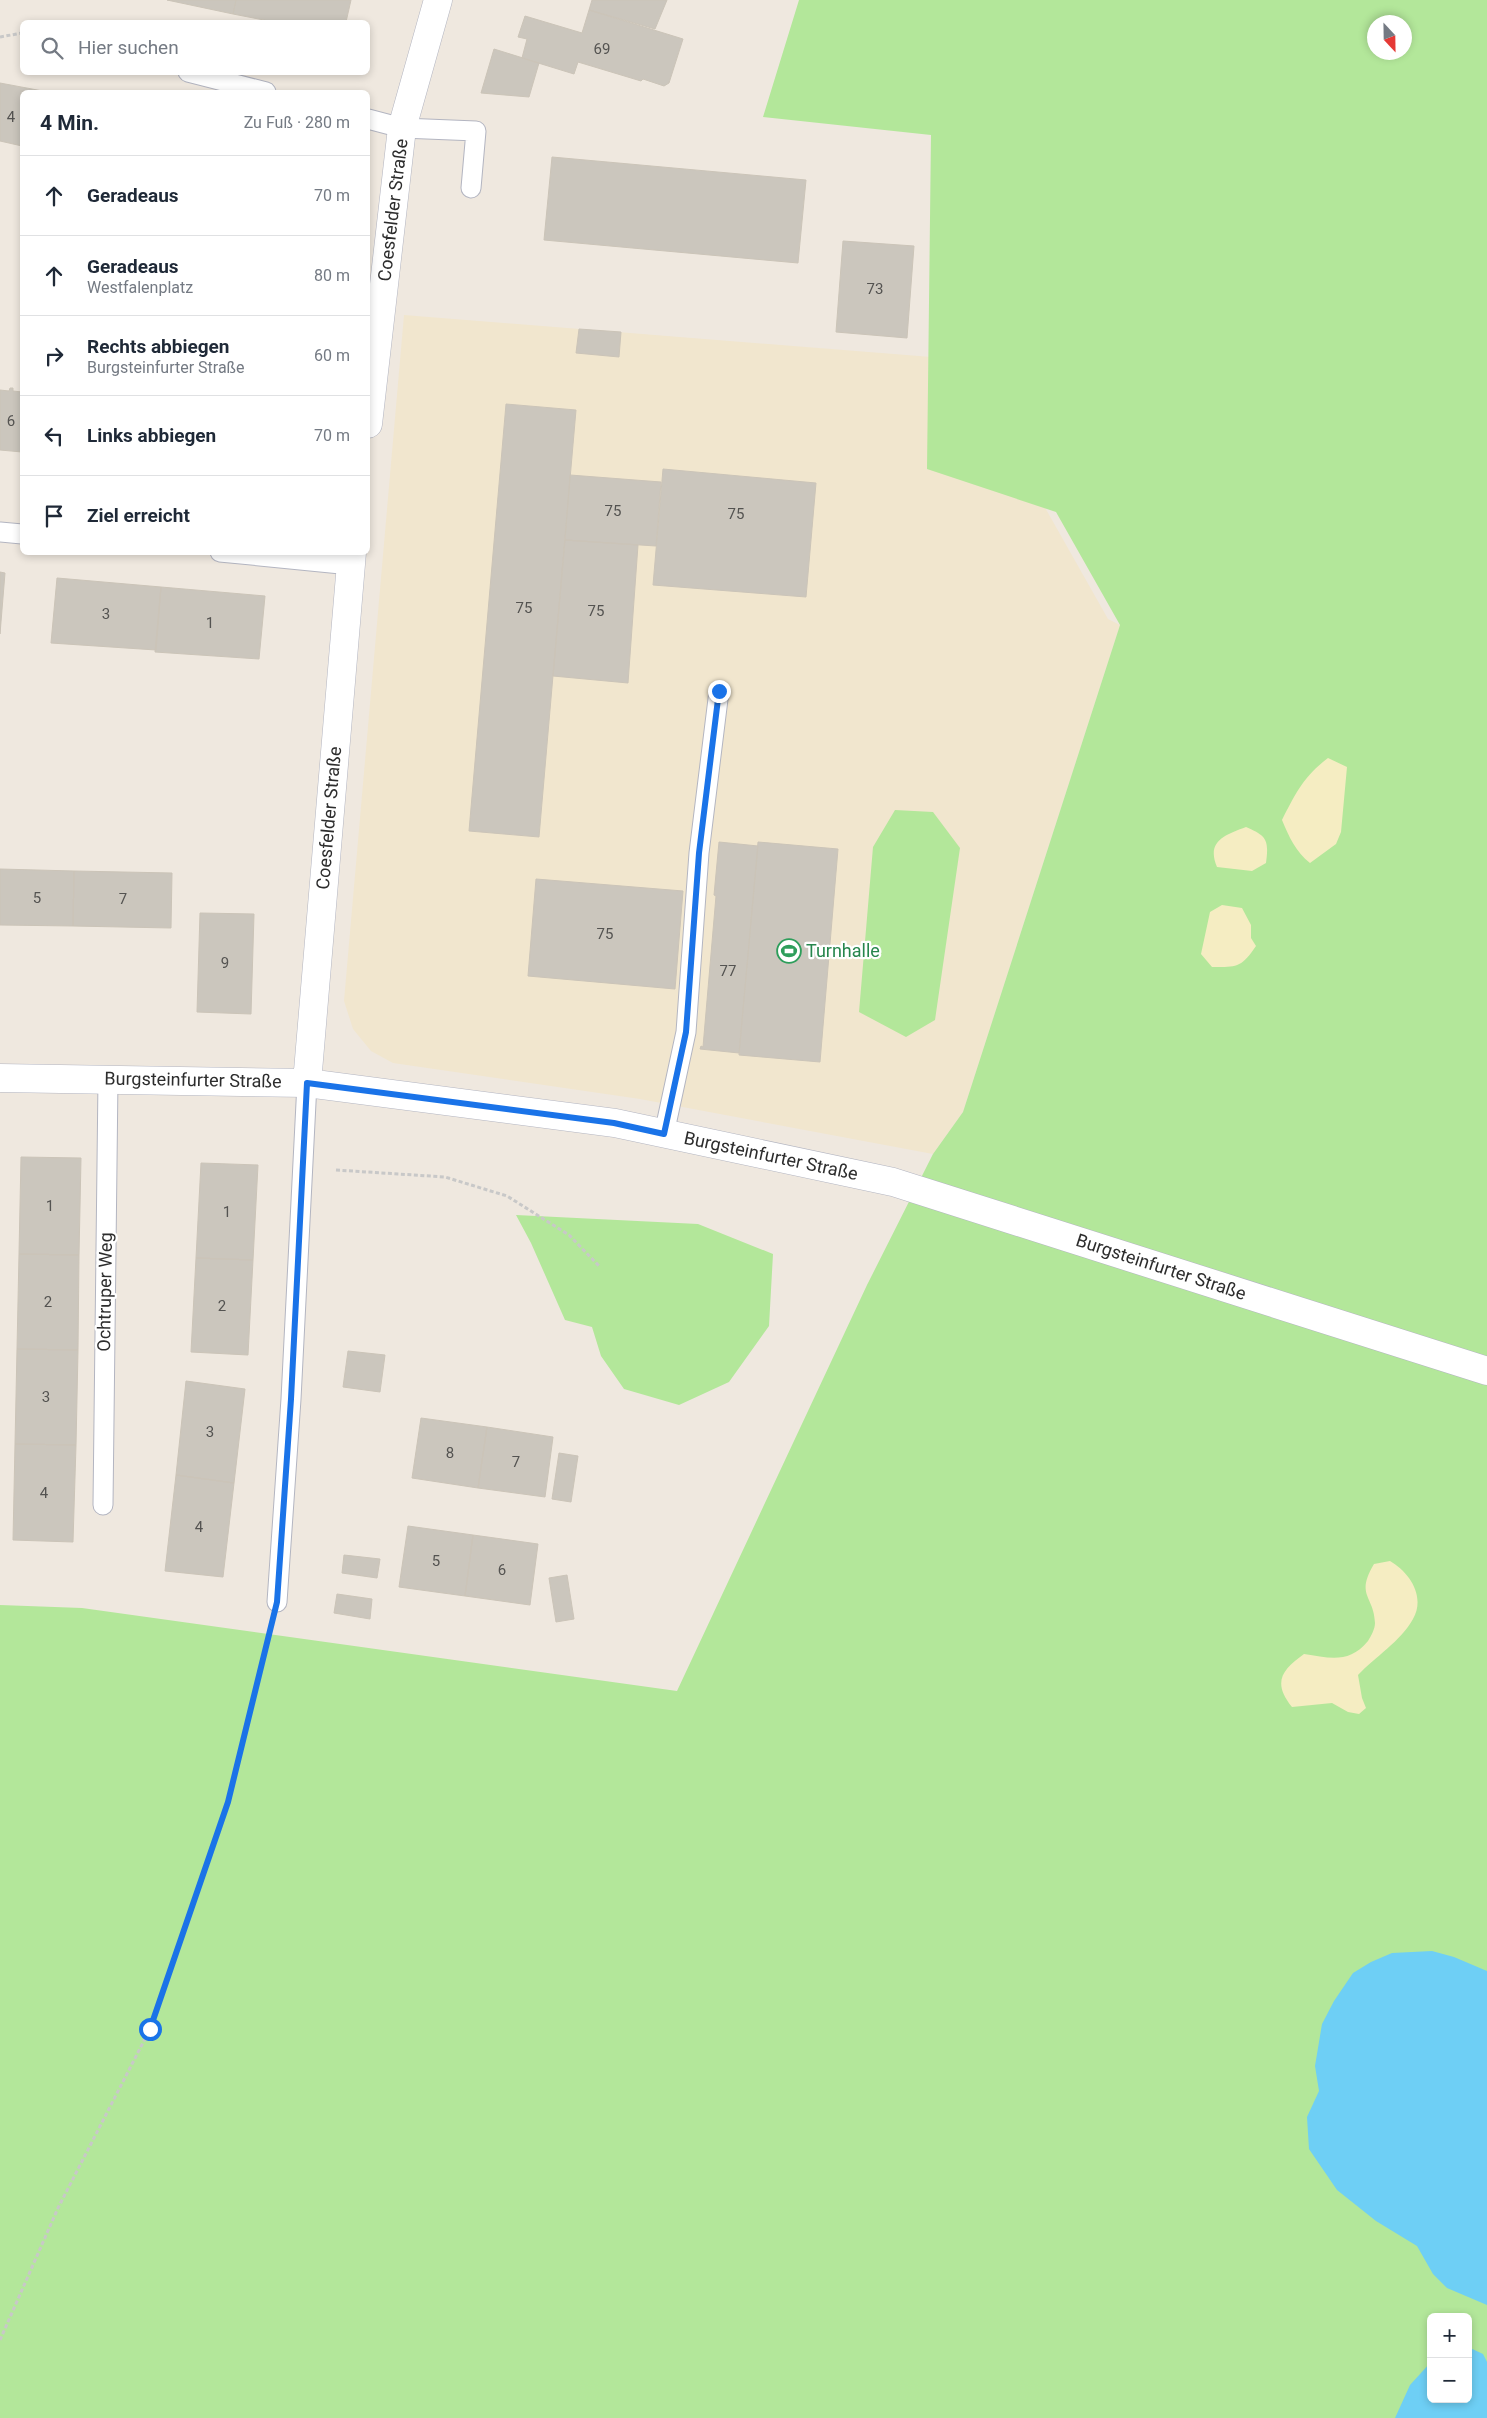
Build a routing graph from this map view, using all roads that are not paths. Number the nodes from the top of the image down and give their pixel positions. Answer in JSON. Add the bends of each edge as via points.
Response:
{"nodes":[{"id":1,"x":438,"y":0,"type":"edge"},
{"id":2,"x":200,"y":75,"type":"edge"},
{"id":3,"x":258,"y":90,"type":"edge"},
{"id":4,"x":370,"y":120,"type":"edge"},
{"id":5,"x":402,"y":128,"type":"junction"},
{"id":6,"x":471,"y":188,"type":"dead end"},
{"id":7,"x":370,"y":407,"type":"edge"},
{"id":8,"x":0,"y":532,"type":"edge"},
{"id":9,"x":20,"y":534,"type":"edge"},
{"id":10,"x":277,"y":555,"type":"edge"},
{"id":11,"x":352,"y":559,"type":"edge"},
{"id":12,"x":719,"y":691,"type":"dead end"},
{"id":13,"x":0,"y":1078,"type":"edge"},
{"id":14,"x":108,"y":1079,"type":"junction"},
{"id":15,"x":307,"y":1083,"type":"junction"},
{"id":16,"x":664,"y":1134,"type":"junction"},
{"id":17,"x":1487,"y":1372,"type":"edge"},
{"id":18,"x":102,"y":1505,"type":"dead end"},
{"id":19,"x":277,"y":1602,"type":"road end"}],
"edges":[{"from":1,"to":5,"type":"street","name":"Coesfelder Straße"},
{"from":2,"to":3,"type":"lane"},
{"from":4,"to":5,"type":"lane"},
{"from":5,"to":6,"type":"lane","via":[[476,131]]},
{"from":5,"to":7,"type":"street","name":"Coesfelder Straße"},
{"from":8,"to":9,"type":"lane"},
{"from":10,"to":11,"type":"lane"},
{"from":11,"to":15,"type":"street","name":"Coesfelder Straße"},
{"from":12,"to":16,"type":"lane","via":[[699,853],[686,1032]]},
{"from":13,"to":14,"type":"street","name":"Burgsteinfurter Straße"},
{"from":14,"to":15,"type":"street","name":"Burgsteinfurter Straße"},
{"from":14,"to":18,"type":"lane","name":"Ochtruper Weg"},
{"from":15,"to":16,"type":"street","name":"Burgsteinfurter Straße","via":[[614,1123]]},
{"from":15,"to":19,"type":"lane"},
{"from":16,"to":17,"type":"street","name":"Burgsteinfurter Straße","via":[[892,1182]]}]}
